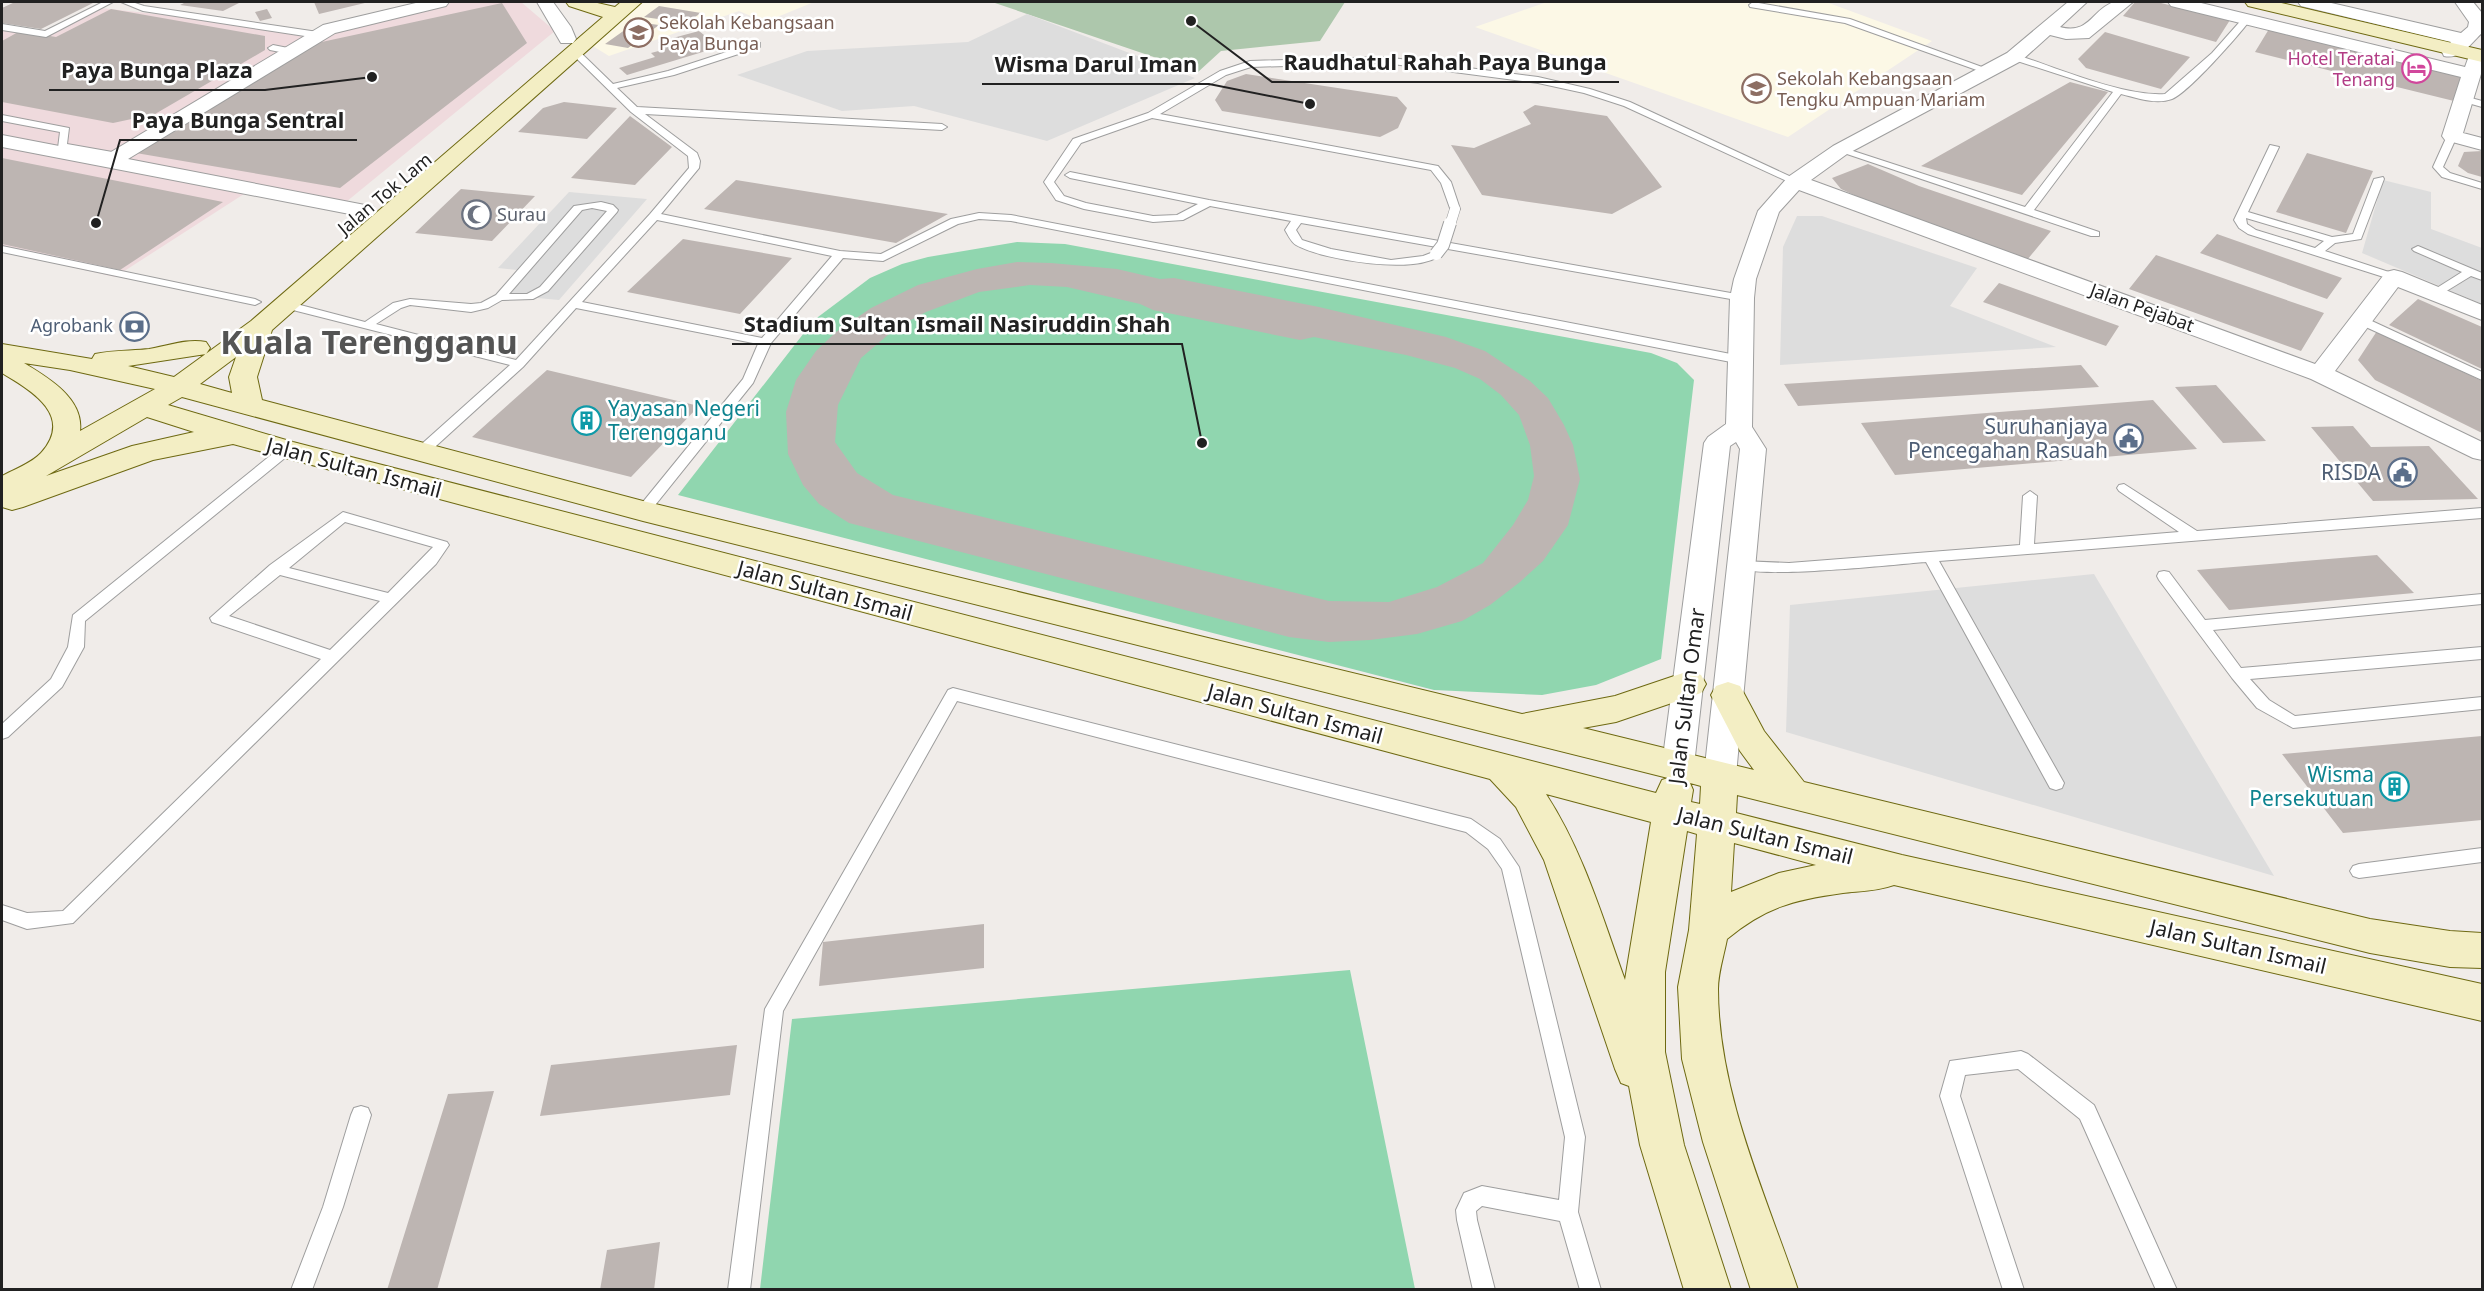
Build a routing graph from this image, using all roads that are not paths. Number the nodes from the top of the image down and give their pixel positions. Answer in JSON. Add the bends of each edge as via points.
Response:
{"nodes":[{"id":1,"x":109,"y":2,"type":"edge"},
{"id":2,"x":125,"y":2,"type":"edge"},
{"id":3,"x":440,"y":2,"type":"edge"},
{"id":4,"x":545,"y":2,"type":"edge"},
{"id":5,"x":576,"y":2,"type":"edge"},
{"id":6,"x":2078,"y":2,"type":"edge"},
{"id":7,"x":2124,"y":2,"type":"edge"},
{"id":8,"x":2177,"y":2,"type":"edge"},
{"id":9,"x":2307,"y":2,"type":"edge"},
{"id":10,"x":2464,"y":2,"type":"edge"},
{"id":11,"x":1752,"y":5,"type":"dead end"},
{"id":12,"x":616,"y":7,"type":"edge"},
{"id":13,"x":2251,"y":10,"type":"edge"},
{"id":14,"x":2371,"y":23,"type":"junction"},
{"id":15,"x":2,"y":27,"type":"edge"},
{"id":16,"x":2048,"y":29,"type":"junction"},
{"id":17,"x":318,"y":35,"type":"junction"},
{"id":18,"x":757,"y":45,"type":"dead end"},
{"id":19,"x":571,"y":46,"type":"junction"},
{"id":20,"x":2470,"y":55,"type":"edge"},
{"id":21,"x":2014,"y":57,"type":"junction"},
{"id":22,"x":2440,"y":66,"type":"junction"},
{"id":23,"x":1988,"y":71,"type":"junction"},
{"id":24,"x":610,"y":87,"type":"junction"},
{"id":25,"x":2119,"y":90,"type":"junction"},
{"id":26,"x":2473,"y":102,"type":"edge"},
{"id":27,"x":634,"y":110,"type":"junction"},
{"id":28,"x":1150,"y":115,"type":"junction"},
{"id":29,"x":2,"y":118,"type":"edge"},
{"id":30,"x":942,"y":127,"type":"dead end"},
{"id":31,"x":2452,"y":136,"type":"junction"},
{"id":32,"x":2,"y":141,"type":"edge"},
{"id":33,"x":2482,"y":144,"type":"edge"},
{"id":34,"x":2274,"y":147,"type":"dead end"},
{"id":35,"x":1840,"y":150,"type":"junction"},
{"id":36,"x":114,"y":159,"type":"junction"},
{"id":37,"x":2,"y":160,"type":"edge"},
{"id":38,"x":1070,"y":175,"type":"dead end"},
{"id":39,"x":2379,"y":179,"type":"dead end"},
{"id":40,"x":1795,"y":181,"type":"junction"},
{"id":41,"x":2482,"y":186,"type":"edge"},
{"id":42,"x":1209,"y":203,"type":"junction"},
{"id":43,"x":254,"y":210,"type":"dead end"},
{"id":44,"x":365,"y":212,"type":"junction"},
{"id":45,"x":2026,"y":212,"type":"junction"},
{"id":46,"x":2242,"y":213,"type":"junction"},
{"id":47,"x":654,"y":216,"type":"junction"},
{"id":48,"x":1298,"y":219,"type":"junction"},
{"id":49,"x":2095,"y":234,"type":"dead end"},
{"id":50,"x":2332,"y":240,"type":"junction"},
{"id":51,"x":2,"y":249,"type":"edge"},
{"id":52,"x":2418,"y":249,"type":"dead end"},
{"id":53,"x":2317,"y":252,"type":"junction"},
{"id":54,"x":840,"y":254,"type":"junction"},
{"id":55,"x":2469,"y":272,"type":"junction"},
{"id":56,"x":2394,"y":277,"type":"junction"},
{"id":57,"x":2482,"y":277,"type":"edge"},
{"id":58,"x":2436,"y":293,"type":"junction"},
{"id":59,"x":500,"y":297,"type":"junction"},
{"id":60,"x":1742,"y":298,"type":"junction"},
{"id":61,"x":573,"y":304,"type":"junction"},
{"id":62,"x":285,"y":305,"type":"junction"},
{"id":63,"x":2482,"y":313,"type":"edge"},
{"id":64,"x":258,"y":314,"type":"junction"},
{"id":65,"x":2361,"y":320,"type":"junction"},
{"id":66,"x":366,"y":326,"type":"junction"},
{"id":67,"x":765,"y":342,"type":"junction"},
{"id":68,"x":197,"y":348,"type":"junction"},
{"id":69,"x":2,"y":352,"type":"edge"},
{"id":70,"x":1741,"y":360,"type":"junction"},
{"id":71,"x":2,"y":362,"type":"edge"},
{"id":72,"x":70,"y":362,"type":"junction"},
{"id":73,"x":519,"y":364,"type":"junction"},
{"id":74,"x":2320,"y":374,"type":"junction"},
{"id":75,"x":2482,"y":375,"type":"edge"},
{"id":76,"x":152,"y":381,"type":"junction"},
{"id":77,"x":179,"y":387,"type":"junction"},
{"id":78,"x":143,"y":407,"type":"junction"},
{"id":79,"x":243,"y":422,"type":"junction"},
{"id":80,"x":1739,"y":427,"type":"junction"},
{"id":81,"x":66,"y":433,"type":"junction"},
{"id":82,"x":286,"y":450,"type":"junction"},
{"id":83,"x":2482,"y":452,"type":"edge"},
{"id":84,"x":420,"y":453,"type":"junction"},
{"id":85,"x":52,"y":459,"type":"junction"},
{"id":86,"x":2,"y":472,"type":"edge"},
{"id":87,"x":2124,"y":488,"type":"dead end"},
{"id":88,"x":2,"y":489,"type":"edge"},
{"id":89,"x":2030,"y":496,"type":"dead end"},
{"id":90,"x":2,"y":504,"type":"edge"},
{"id":91,"x":643,"y":511,"type":"junction"},
{"id":92,"x":2482,"y":513,"type":"edge"},
{"id":93,"x":2195,"y":536,"type":"junction"},
{"id":94,"x":2027,"y":549,"type":"junction"},
{"id":95,"x":1930,"y":557,"type":"junction"},
{"id":96,"x":1704,"y":559,"type":"junction"},
{"id":97,"x":1741,"y":566,"type":"junction"},
{"id":98,"x":276,"y":569,"type":"junction"},
{"id":99,"x":2164,"y":576,"type":"dead end"},
{"id":100,"x":392,"y":599,"type":"junction"},
{"id":101,"x":2482,"y":599,"type":"edge"},
{"id":102,"x":2201,"y":626,"type":"junction"},
{"id":103,"x":2482,"y":652,"type":"edge"},
{"id":104,"x":333,"y":657,"type":"junction"},
{"id":105,"x":2237,"y":674,"type":"junction"},
{"id":106,"x":1689,"y":684,"type":"junction"},
{"id":107,"x":1728,"y":695,"type":"junction"},
{"id":108,"x":2482,"y":703,"type":"edge"},
{"id":109,"x":1516,"y":727,"type":"junction"},
{"id":110,"x":2,"y":733,"type":"edge"},
{"id":111,"x":1678,"y":765,"type":"junction"},
{"id":112,"x":1501,"y":767,"type":"junction"},
{"id":113,"x":1720,"y":775,"type":"junction"},
{"id":114,"x":2056,"y":783,"type":"dead end"},
{"id":115,"x":1792,"y":793,"type":"junction"},
{"id":116,"x":1672,"y":812,"type":"junction"},
{"id":117,"x":1717,"y":823,"type":"junction"},
{"id":118,"x":2482,"y":855,"type":"edge"},
{"id":119,"x":1902,"y":871,"type":"junction"},
{"id":120,"x":2359,"y":871,"type":"dead end"},
{"id":121,"x":2,"y":913,"type":"edge"},
{"id":122,"x":1709,"y":930,"type":"junction"},
{"id":123,"x":2482,"y":951,"type":"edge"},
{"id":124,"x":2482,"y":1003,"type":"edge"},
{"id":125,"x":361,"y":1115,"type":"dead end"},
{"id":126,"x":1662,"y":1145,"type":"junction"},
{"id":127,"x":1568,"y":1212,"type":"junction"},
{"id":128,"x":302,"y":1290,"type":"edge"},
{"id":129,"x":739,"y":1290,"type":"edge"},
{"id":130,"x":1484,"y":1290,"type":"edge"},
{"id":131,"x":1591,"y":1290,"type":"edge"},
{"id":132,"x":1708,"y":1290,"type":"edge"},
{"id":133,"x":1775,"y":1290,"type":"edge"},
{"id":134,"x":2014,"y":1290,"type":"edge"},
{"id":135,"x":2167,"y":1290,"type":"edge"}],
"edges":[{"from":1,"to":15,"type":"lane","via":[[46,34]]},
{"from":2,"to":17,"type":"lane"},
{"from":3,"to":17,"type":"street"},
{"from":4,"to":19,"type":"street"},
{"from":5,"to":12,"type":"main road"},
{"from":6,"to":16,"type":"street"},
{"from":7,"to":16,"type":"street","via":[[2083,34]]},
{"from":8,"to":13,"type":"street"},
{"from":9,"to":14,"type":"street"},
{"from":10,"to":20,"type":"street","via":[[2478,22]]},
{"from":11,"to":23,"type":"lane","via":[[1861,25]]},
{"from":12,"to":19,"type":"main road","name":"Jalan Tok Lam"},
{"from":13,"to":14,"type":"main road"},
{"from":13,"to":22,"type":"street"},
{"from":13,"to":25,"type":"lane","via":[[2215,55],[2171,96]]},
{"from":14,"to":20,"type":"main road"},
{"from":16,"to":21,"type":"street"},
{"from":17,"to":36,"type":"street","via":[[282,50]]},
{"from":18,"to":24,"type":"lane","via":[[671,73]]},
{"from":19,"to":24,"type":"lane"},
{"from":19,"to":44,"type":"main road","name":"Jalan Tok Lam"},
{"from":19,"to":62,"type":"main road","name":"Jalan Tok Lam"},
{"from":20,"to":22,"type":"street"},
{"from":20,"to":22,"type":"street"},
{"from":20,"to":26,"type":"street"},
{"from":21,"to":23,"type":"street"},
{"from":21,"to":25,"type":"lane"},
{"from":23,"to":35,"type":"street"},
{"from":24,"to":27,"type":"lane"},
{"from":25,"to":45,"type":"lane"},
{"from":26,"to":31,"type":"street"},
{"from":27,"to":30,"type":"lane"},
{"from":27,"to":47,"type":"lane","via":[[693,155],[695,161],[694,168]]},
{"from":28,"to":40,"type":"lane","via":[[1223,73],[1250,64],[1385,60],[1538,80],[1587,91],[1628,104]]},
{"from":28,"to":42,"type":"lane","via":[[1077,141],[1049,182],[1060,198],[1084,207],[1153,219],[1179,218]]},
{"from":28,"to":48,"type":"lane","bridge":true,"via":[[1434,168],[1446,182],[1455,209],[1436,254],[1392,263],[1329,252],[1298,242],[1290,230]]},
{"from":29,"to":36,"type":"lane","via":[[65,130],[62,146]]},
{"from":31,"to":33,"type":"street"},
{"from":31,"to":41,"type":"lane","via":[[2438,167],[2446,175]]},
{"from":32,"to":36,"type":"street"},
{"from":34,"to":46,"type":"lane"},
{"from":35,"to":40,"type":"street"},
{"from":35,"to":45,"type":"lane"},
{"from":36,"to":44,"type":"street"},
{"from":37,"to":43,"type":"street"},
{"from":38,"to":42,"type":"lane"},
{"from":39,"to":50,"type":"lane","via":[[2357,237]]},
{"from":40,"to":60,"type":"street","via":[[1769,211]]},
{"from":40,"to":74,"type":"street","name":"Jalan Pejabat"},
{"from":42,"to":48,"type":"lane"},
{"from":44,"to":64,"type":"main road","name":"Jalan Tok Lam"},
{"from":45,"to":49,"type":"lane"},
{"from":46,"to":50,"type":"lane"},
{"from":46,"to":53,"type":"lane","via":[[2239,220],[2252,232]]},
{"from":47,"to":54,"type":"lane"},
{"from":47,"to":61,"type":"lane"},
{"from":48,"to":60,"type":"lane"},
{"from":50,"to":53,"type":"lane"},
{"from":51,"to":64,"type":"lane"},
{"from":52,"to":55,"type":"lane"},
{"from":53,"to":56,"type":"lane"},
{"from":54,"to":67,"type":"lane"},
{"from":54,"to":70,"type":"lane","via":[[883,258],[955,221],[979,216],[1011,219]]},
{"from":55,"to":57,"type":"lane"},
{"from":55,"to":58,"type":"lane"},
{"from":56,"to":58,"type":"street"},
{"from":56,"to":65,"type":"street"},
{"from":58,"to":63,"type":"street"},
{"from":59,"to":59,"type":"lane","via":[[578,208],[588,204],[613,210],[544,288],[529,297]]},
{"from":59,"to":66,"type":"lane","via":[[471,308],[410,302],[397,305]]},
{"from":60,"to":70,"type":"street"},
{"from":61,"to":67,"type":"lane"},
{"from":61,"to":73,"type":"lane"},
{"from":62,"to":64,"type":"main road","name":"Jalan Tok Lam"},
{"from":62,"to":66,"type":"lane"},
{"from":64,"to":68,"type":"main road","name":"Jalan Tok Lam"},
{"from":64,"to":77,"type":"main road","name":"Jalan Tok Lam"},
{"from":64,"to":79,"type":"main road","via":[[243,377]]},
{"from":65,"to":74,"type":"street"},
{"from":65,"to":75,"type":"lane"},
{"from":66,"to":73,"type":"lane"},
{"from":67,"to":91,"type":"lane","via":[[750,380]]},
{"from":68,"to":72,"type":"main road","via":[[147,357]]},
{"from":68,"to":76,"type":"main road","name":"Jalan Tok Lam"},
{"from":69,"to":72,"type":"main road","name":"Jalan Sultan Ismail"},
{"from":70,"to":80,"type":"street"},
{"from":71,"to":81,"type":"main road","via":[[57,401],[67,417]]},
{"from":72,"to":76,"type":"main road","name":"Jalan Sultan Ismail"},
{"from":73,"to":84,"type":"lane"},
{"from":74,"to":83,"type":"street","name":"Jalan Pejabat"},
{"from":76,"to":77,"type":"main road","name":"Jalan Sultan Ismail"},
{"from":76,"to":78,"type":"main road","via":[[141,398]]},
{"from":76,"to":81,"type":"main road","name":"Jalan Tok Lam"},
{"from":77,"to":78,"type":"main road","name":"Jalan Tok Lam"},
{"from":77,"to":79,"type":"main road","name":"Jalan Sultan Ismail"},
{"from":78,"to":79,"type":"main road","name":"Jalan Sultan Ismail"},
{"from":78,"to":85,"type":"main road","name":"Jalan Tok Lam"},
{"from":79,"to":82,"type":"main road","name":"Jalan Sultan Ismail"},
{"from":79,"to":84,"type":"main road","name":"Jalan Sultan Ismail"},
{"from":79,"to":90,"type":"main road","via":[[147,451]]},
{"from":80,"to":96,"type":"street","name":"Jalan Sultan Omar","via":[[1717,443]]},
{"from":80,"to":97,"type":"street","name":"Jalan Sultan Omar","via":[[1754,449]]},
{"from":81,"to":85,"type":"main road"},
{"from":81,"to":86,"type":"main road","name":"Jalan Tok Lam"},
{"from":82,"to":110,"type":"lane","via":[[78,619],[76,647],[57,683]]},
{"from":82,"to":112,"type":"main road","name":"Jalan Sultan Ismail"},
{"from":84,"to":91,"type":"main road","name":"Jalan Sultan Ismail"},
{"from":85,"to":88,"type":"main road","name":"Jalan Tok Lam"},
{"from":87,"to":93,"type":"lane"},
{"from":89,"to":94,"type":"lane"},
{"from":91,"to":109,"type":"main road","name":"Jalan Sultan Ismail"},
{"from":92,"to":93,"type":"lane"},
{"from":93,"to":94,"type":"lane"},
{"from":94,"to":95,"type":"lane"},
{"from":95,"to":97,"type":"lane","via":[[1789,568]]},
{"from":95,"to":114,"type":"lane"},
{"from":96,"to":97,"type":"street"},
{"from":96,"to":106,"type":"street","name":"Jalan Sultan Omar"},
{"from":97,"to":107,"type":"street","name":"Jalan Sultan Omar"},
{"from":98,"to":100,"type":"lane"},
{"from":98,"to":100,"type":"lane","via":[[343,517],[442,545]]},
{"from":98,"to":104,"type":"lane","via":[[217,618]]},
{"from":99,"to":102,"type":"lane"},
{"from":100,"to":104,"type":"lane"},
{"from":101,"to":102,"type":"lane"},
{"from":102,"to":105,"type":"lane"},
{"from":103,"to":105,"type":"lane"},
{"from":104,"to":121,"type":"lane","via":[[67,918],[27,921]]},
{"from":105,"to":108,"type":"lane","via":[[2263,704],[2293,722]]},
{"from":106,"to":109,"type":"main road","via":[[1616,709]]},
{"from":106,"to":111,"type":"street","name":"Jalan Sultan Omar"},
{"from":107,"to":113,"type":"street","name":"Jalan Sultan Omar"},
{"from":107,"to":115,"type":"main road","via":[[1752,741]]},
{"from":109,"to":111,"type":"main road","name":"Jalan Sultan Ismail"},
{"from":111,"to":113,"type":"main road","name":"Jalan Sultan Ismail"},
{"from":111,"to":116,"type":"main road","name":"Jalan Sultan Omar"},
{"from":112,"to":116,"type":"main road","name":"Jalan Sultan Ismail"},
{"from":112,"to":126,"type":"main road","via":[[1529,797],[1563,860]]},
{"from":113,"to":115,"type":"main road","name":"Jalan Sultan Ismail"},
{"from":113,"to":117,"type":"main road"},
{"from":115,"to":123,"type":"main road","name":"Jalan Sultan Ismail","via":[[2370,936],[2450,950]]},
{"from":116,"to":117,"type":"main road","name":"Jalan Sultan Ismail"},
{"from":116,"to":126,"type":"main road","name":"Jalan Sultan Omar","via":[[1645,972],[1644,1052]]},
{"from":117,"to":119,"type":"main road","name":"Jalan Sultan Ismail"},
{"from":117,"to":122,"type":"main road"},
{"from":118,"to":120,"type":"lane"},
{"from":119,"to":122,"type":"main road","via":[[1786,886],[1745,904]]},
{"from":119,"to":124,"type":"main road","name":"Jalan Sultan Ismail"},
{"from":122,"to":133,"type":"main road","via":[[1698,987],[1703,1059],[1725,1142]]},
{"from":125,"to":128,"type":"lane"},
{"from":126,"to":132,"type":"main road","name":"Jalan Sultan Omar"},
{"from":127,"to":129,"type":"lane","via":[[1575,1137],[1510,867],[1494,844],[1471,826],[953,694],[774,1009]]},
{"from":127,"to":130,"type":"lane","via":[[1482,1196],[1471,1200],[1467,1220]]},
{"from":127,"to":131,"type":"lane"},
{"from":134,"to":135,"type":"lane","via":[[1950,1096],[1957,1067],[2021,1060],[2087,1112]]}]}
